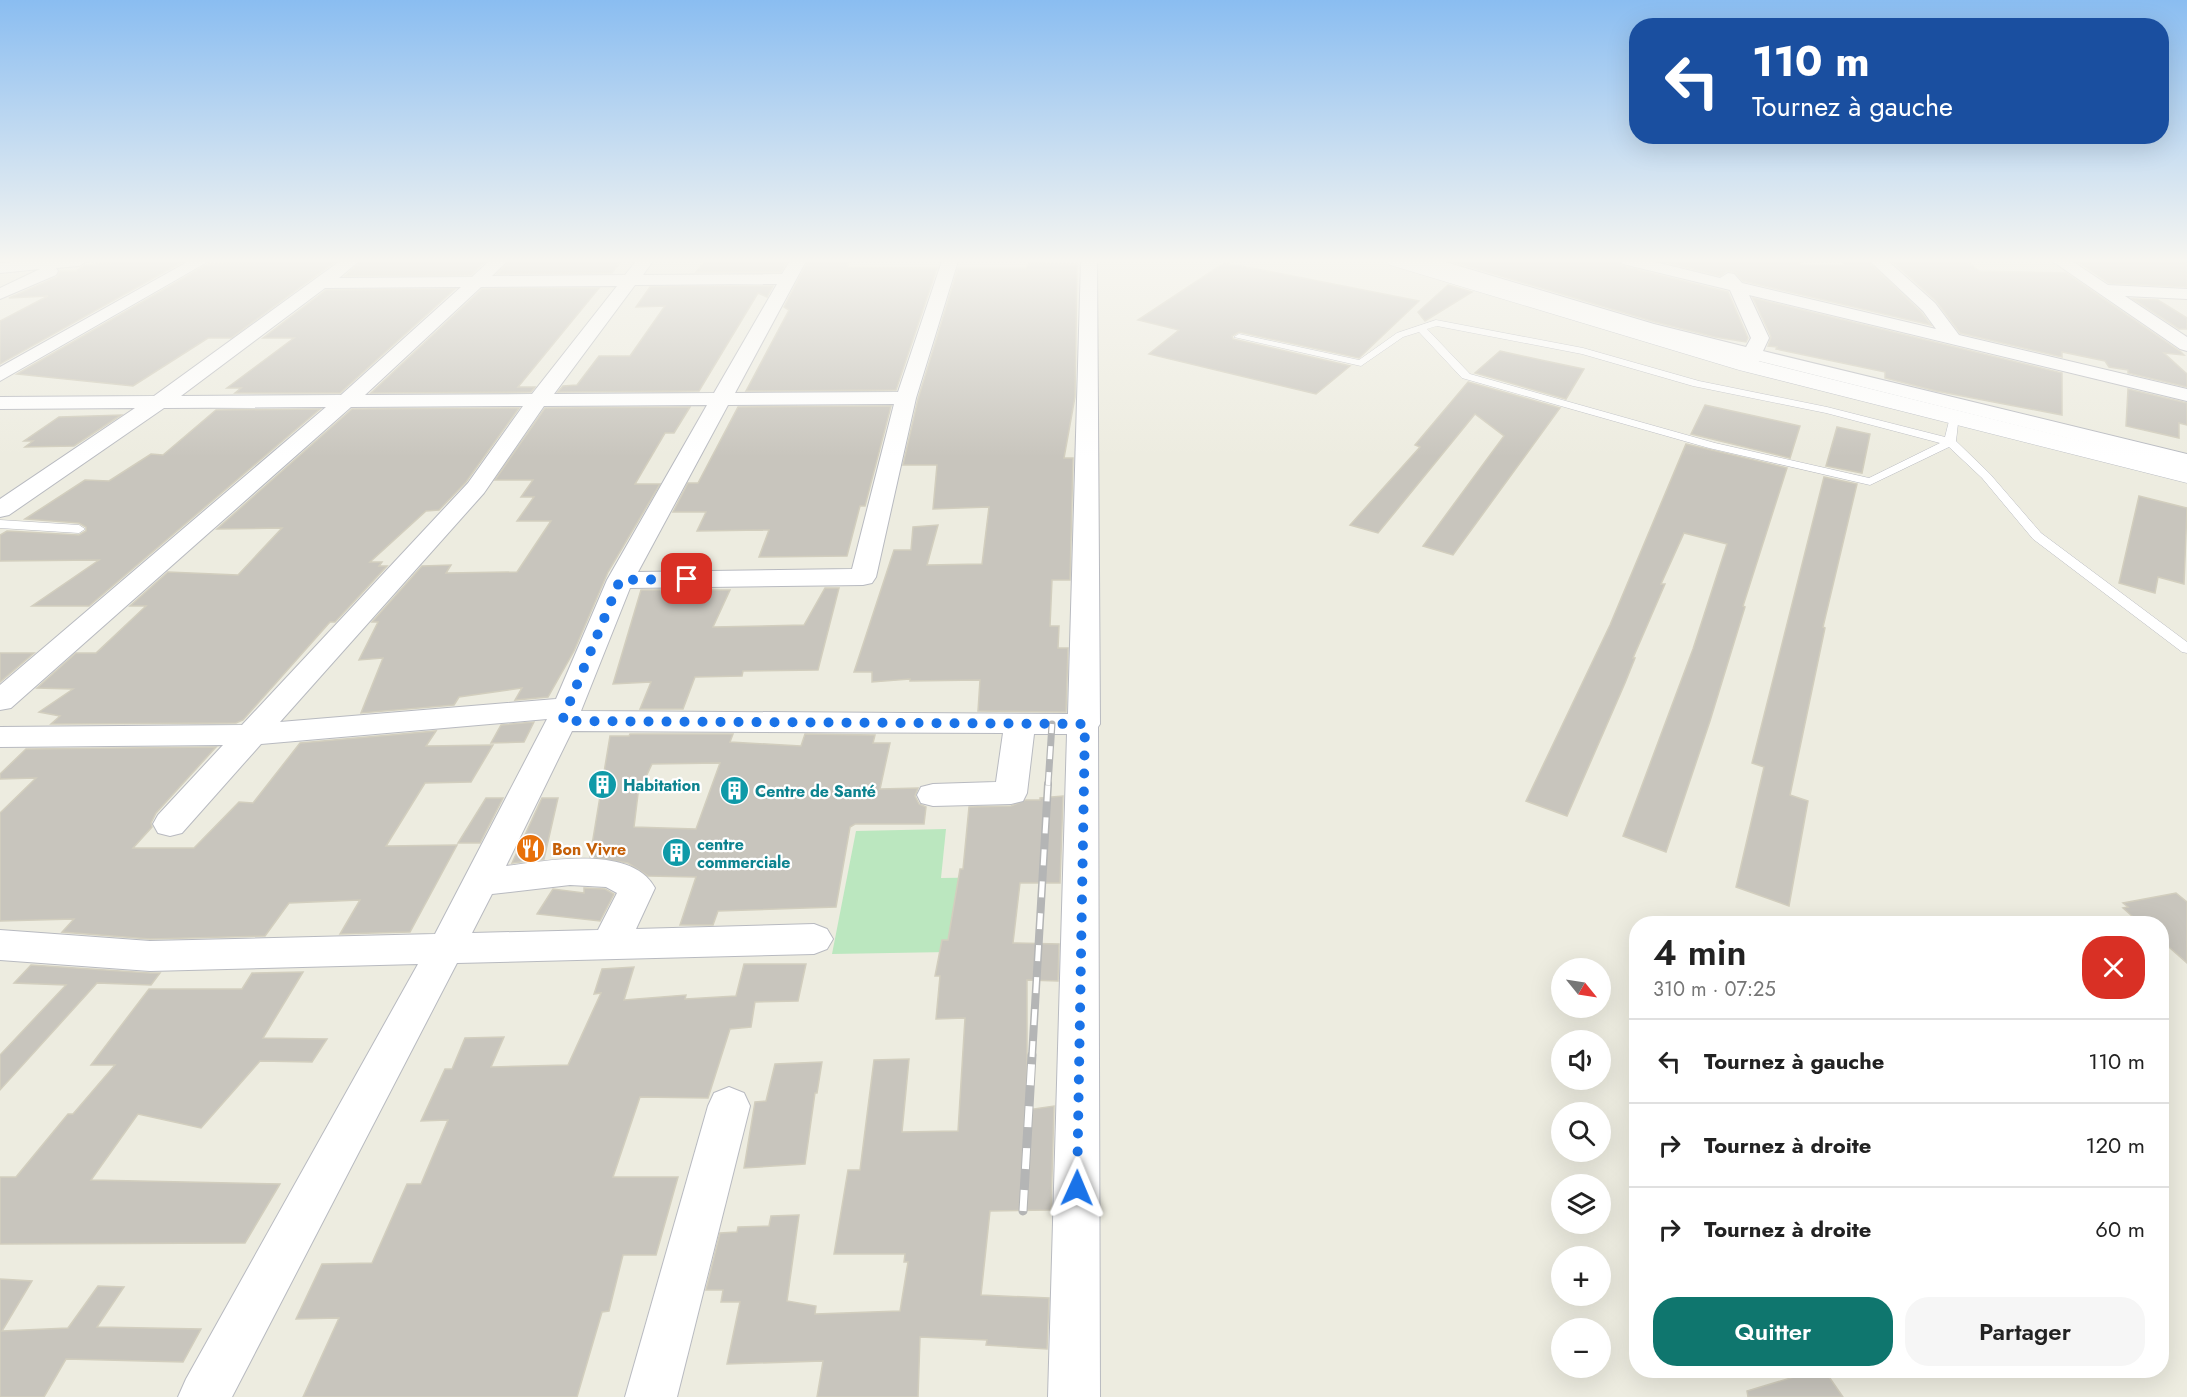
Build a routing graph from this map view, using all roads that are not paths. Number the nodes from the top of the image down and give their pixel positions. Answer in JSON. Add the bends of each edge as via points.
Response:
{"nodes":[{"id":1,"x":86,"y":326,"type":"edge"},
{"id":2,"x":262,"y":326,"type":"edge"},
{"id":3,"x":427,"y":326,"type":"edge"},
{"id":4,"x":594,"y":326,"type":"edge"},
{"id":5,"x":760,"y":326,"type":"edge"},
{"id":6,"x":929,"y":326,"type":"edge"},
{"id":7,"x":1088,"y":326,"type":"edge"},
{"id":8,"x":1426,"y":326,"type":"edge"},
{"id":9,"x":1453,"y":326,"type":"edge"},
{"id":10,"x":1632,"y":326,"type":"edge"},
{"id":11,"x":1755,"y":326,"type":"edge"},
{"id":12,"x":1900,"y":326,"type":"edge"},
{"id":13,"x":1943,"y":326,"type":"edge"},
{"id":14,"x":2158,"y":326,"type":"edge"},
{"id":15,"x":1421,"y":328,"type":"junction"},
{"id":16,"x":1239,"y":337,"type":"dead end"},
{"id":17,"x":1952,"y":338,"type":"junction"},
{"id":18,"x":2187,"y":345,"type":"edge"},
{"id":19,"x":1750,"y":360,"type":"junction"},
{"id":20,"x":0,"y":375,"type":"edge"},
{"id":21,"x":2187,"y":395,"type":"edge"},
{"id":22,"x":906,"y":398,"type":"junction"},
{"id":23,"x":538,"y":399,"type":"junction"},
{"id":24,"x":719,"y":400,"type":"junction"},
{"id":25,"x":159,"y":402,"type":"junction"},
{"id":26,"x":345,"y":402,"type":"junction"},
{"id":27,"x":0,"y":403,"type":"edge"},
{"id":28,"x":1955,"y":417,"type":"junction"},
{"id":29,"x":1950,"y":442,"type":"junction"},
{"id":30,"x":2187,"y":461,"type":"edge"},
{"id":31,"x":2187,"y":476,"type":"edge"},
{"id":32,"x":0,"y":510,"type":"edge"},
{"id":33,"x":0,"y":524,"type":"edge"},
{"id":34,"x":78,"y":529,"type":"dead end"},
{"id":35,"x":620,"y":580,"type":"junction"},
{"id":36,"x":2187,"y":649,"type":"edge"},
{"id":37,"x":0,"y":701,"type":"edge"},
{"id":38,"x":565,"y":715,"type":"junction"},
{"id":39,"x":1020,"y":724,"type":"junction"},
{"id":40,"x":1085,"y":724,"type":"junction"},
{"id":41,"x":249,"y":735,"type":"junction"},
{"id":42,"x":0,"y":737,"type":"edge"},
{"id":43,"x":933,"y":795,"type":"dead end"},
{"id":44,"x":170,"y":824,"type":"dead end"},
{"id":45,"x":480,"y":882,"type":"junction"},
{"id":46,"x":814,"y":939,"type":"dead end"},
{"id":47,"x":0,"y":945,"type":"edge"},
{"id":48,"x":609,"y":945,"type":"junction"},
{"id":49,"x":446,"y":948,"type":"junction"},
{"id":50,"x":729,"y":1106,"type":"dead end"},
{"id":51,"x":204,"y":1397,"type":"edge"},
{"id":52,"x":651,"y":1397,"type":"edge"},
{"id":53,"x":1074,"y":1397,"type":"edge"}],
"edges":[{"from":1,"to":20,"type":"street"},
{"from":2,"to":25,"type":"street"},
{"from":3,"to":26,"type":"street"},
{"from":4,"to":23,"type":"street"},
{"from":5,"to":24,"type":"street"},
{"from":6,"to":22,"type":"street"},
{"from":7,"to":40,"type":"street"},
{"from":8,"to":15,"type":"lane"},
{"from":9,"to":29,"type":"lane","via":[[1583,351],[1697,384],[1827,410]]},
{"from":10,"to":19,"type":"main road"},
{"from":11,"to":19,"type":"street","via":[[1760,338]]},
{"from":12,"to":17,"type":"street"},
{"from":13,"to":17,"type":"street"},
{"from":14,"to":18,"type":"street"},
{"from":15,"to":16,"type":"lane","via":[[1400,335],[1361,363]]},
{"from":15,"to":29,"type":"lane","via":[[1466,376],[1713,446],[1870,482]]},
{"from":17,"to":21,"type":"street"},
{"from":19,"to":28,"type":"main road"},
{"from":19,"to":30,"type":"street"},
{"from":22,"to":24,"type":"street"},
{"from":22,"to":35,"type":"street","via":[[863,577]]},
{"from":23,"to":24,"type":"street"},
{"from":23,"to":26,"type":"street"},
{"from":23,"to":41,"type":"street","via":[[476,488]]},
{"from":24,"to":35,"type":"street"},
{"from":25,"to":26,"type":"street"},
{"from":25,"to":27,"type":"street"},
{"from":25,"to":32,"type":"street"},
{"from":26,"to":37,"type":"street"},
{"from":28,"to":29,"type":"lane"},
{"from":28,"to":31,"type":"main road"},
{"from":29,"to":36,"type":"lane","via":[[1986,476],[2037,536]]},
{"from":33,"to":34,"type":"lane"},
{"from":35,"to":38,"type":"street"},
{"from":38,"to":39,"type":"street"},
{"from":38,"to":41,"type":"street"},
{"from":38,"to":45,"type":"street"},
{"from":39,"to":40,"type":"street"},
{"from":39,"to":43,"type":"street","via":[[1011,793]]},
{"from":40,"to":53,"type":"street"},
{"from":41,"to":42,"type":"street"},
{"from":41,"to":44,"type":"street"},
{"from":45,"to":48,"type":"street","via":[[570,872],[613,874],[637,888]]},
{"from":45,"to":49,"type":"street"},
{"from":46,"to":48,"type":"street"},
{"from":47,"to":49,"type":"street","via":[[150,956]]},
{"from":48,"to":49,"type":"street"},
{"from":49,"to":51,"type":"street"},
{"from":50,"to":52,"type":"street"}]}
